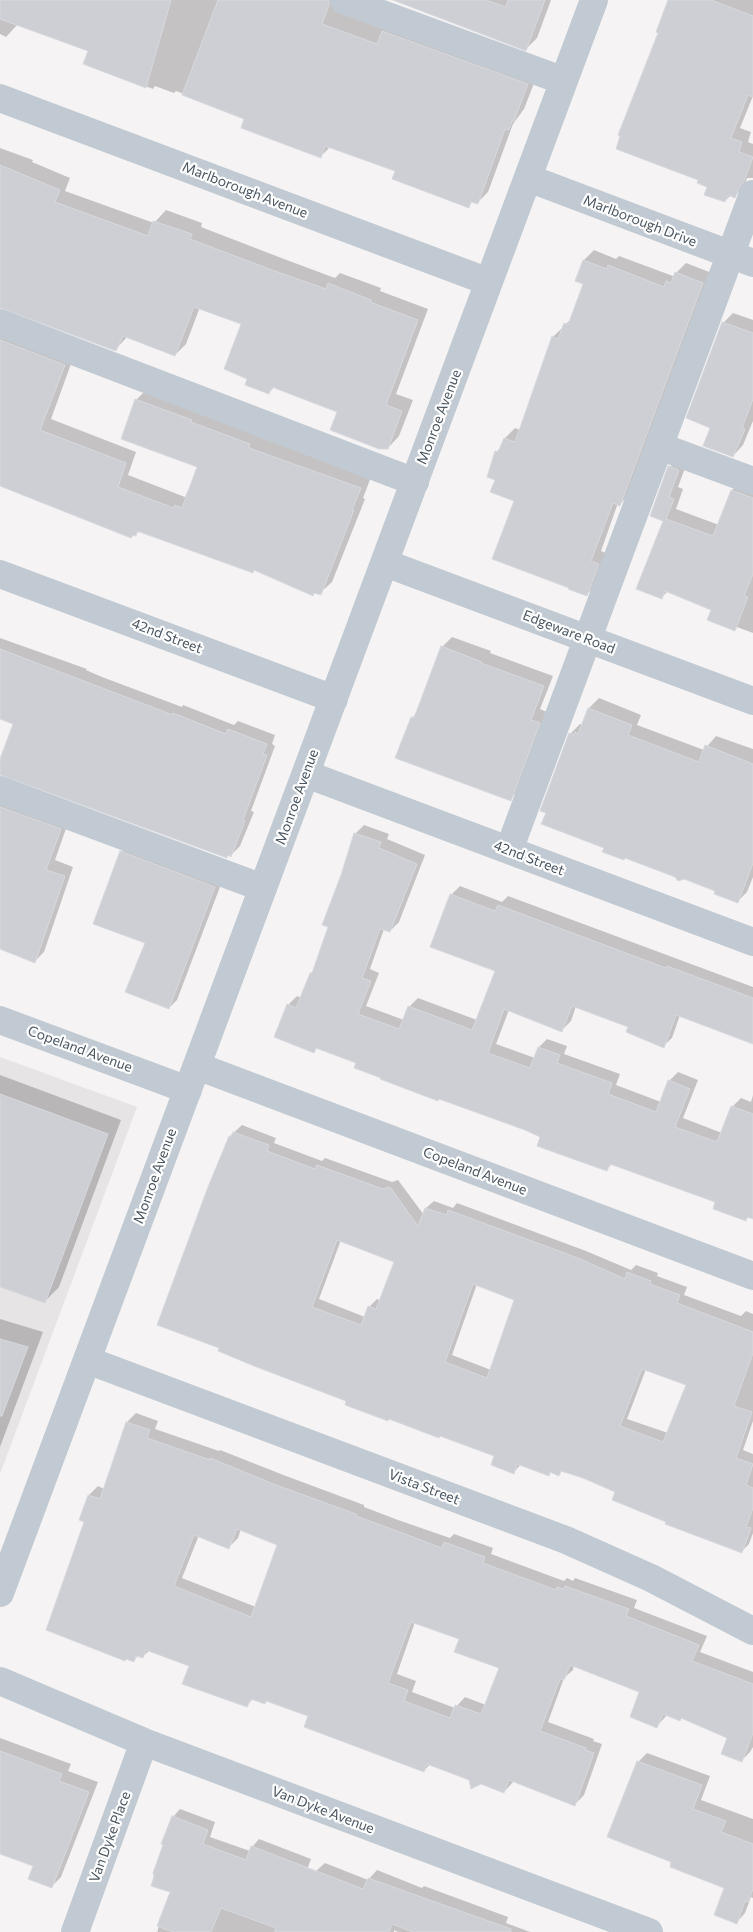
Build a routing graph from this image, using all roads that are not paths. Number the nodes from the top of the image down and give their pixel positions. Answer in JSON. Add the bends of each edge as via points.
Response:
{"nodes":[{"id":1,"x":344,"y":0,"type":"edge"},
{"id":2,"x":594,"y":0,"type":"edge"},
{"id":3,"x":564,"y":81,"type":"junction"},
{"id":4,"x":0,"y":98,"type":"edge"},
{"id":5,"x":528,"y":178,"type":"junction"},
{"id":6,"x":753,"y":194,"type":"edge"},
{"id":7,"x":741,"y":258,"type":"edge"},
{"id":8,"x":490,"y":282,"type":"junction"},
{"id":9,"x":0,"y":323,"type":"edge"},
{"id":10,"x":659,"y":446,"type":"junction"},
{"id":11,"x":753,"y":481,"type":"edge"},
{"id":12,"x":415,"y":482,"type":"junction"},
{"id":13,"x":385,"y":563,"type":"junction"},
{"id":14,"x":0,"y":574,"type":"edge"},
{"id":15,"x":587,"y":639,"type":"junction"},
{"id":16,"x":334,"y":699,"type":"junction"},
{"id":17,"x":753,"y":702,"type":"edge"},
{"id":18,"x":306,"y":774,"type":"junction"},
{"id":19,"x":0,"y":790,"type":"edge"},
{"id":20,"x":509,"y":850,"type":"junction"},
{"id":21,"x":263,"y":888,"type":"junction"},
{"id":22,"x":753,"y":942,"type":"edge"},
{"id":23,"x":0,"y":1020,"type":"edge"},
{"id":24,"x":192,"y":1078,"type":"junction"},
{"id":25,"x":753,"y":1276,"type":"edge"},
{"id":26,"x":87,"y":1360,"type":"junction"},
{"id":27,"x":0,"y":1593,"type":"edge"},
{"id":28,"x":753,"y":1631,"type":"edge"},
{"id":29,"x":0,"y":1681,"type":"edge"},
{"id":30,"x":144,"y":1742,"type":"junction"},
{"id":31,"x":75,"y":1932,"type":"edge"},
{"id":32,"x":649,"y":1932,"type":"edge"}],
"edges":[{"from":1,"to":3,"type":"street"},
{"from":2,"to":3,"type":"street","name":"Monroe Avenue"},
{"from":3,"to":5,"type":"street","name":"Monroe Avenue"},
{"from":4,"to":8,"type":"street","name":"Marlborough Avenue"},
{"from":5,"to":7,"type":"street","name":"Marlborough Drive"},
{"from":5,"to":8,"type":"street","name":"Monroe Avenue"},
{"from":6,"to":7,"type":"street"},
{"from":7,"to":10,"type":"street"},
{"from":8,"to":12,"type":"street","name":"Monroe Avenue"},
{"from":9,"to":12,"type":"street"},
{"from":10,"to":11,"type":"street"},
{"from":10,"to":15,"type":"street"},
{"from":12,"to":13,"type":"street","name":"Monroe Avenue"},
{"from":13,"to":15,"type":"street","name":"Edgeware Road"},
{"from":13,"to":16,"type":"street","name":"Monroe Avenue"},
{"from":14,"to":16,"type":"street","name":"42nd Street"},
{"from":15,"to":17,"type":"street","name":"Edgeware Road"},
{"from":15,"to":20,"type":"street"},
{"from":16,"to":18,"type":"street","name":"Monroe Avenue"},
{"from":18,"to":20,"type":"street","name":"42nd Street"},
{"from":18,"to":21,"type":"street","name":"Monroe Avenue"},
{"from":19,"to":21,"type":"street"},
{"from":20,"to":22,"type":"street","name":"42nd Street"},
{"from":21,"to":24,"type":"street","name":"Monroe Avenue"},
{"from":23,"to":24,"type":"street","name":"Copeland Avenue"},
{"from":24,"to":25,"type":"street","name":"Copeland Avenue"},
{"from":24,"to":26,"type":"street","name":"Monroe Avenue"},
{"from":26,"to":27,"type":"street","name":"Monroe Avenue"},
{"from":26,"to":28,"type":"street","name":"Vista Street","via":[[566,1540],[651,1578]]},
{"from":29,"to":30,"type":"street","name":"Van Dyke Avenue"},
{"from":30,"to":31,"type":"street","name":"Van Dyke Place"},
{"from":30,"to":32,"type":"street","name":"Van Dyke Avenue"}]}
